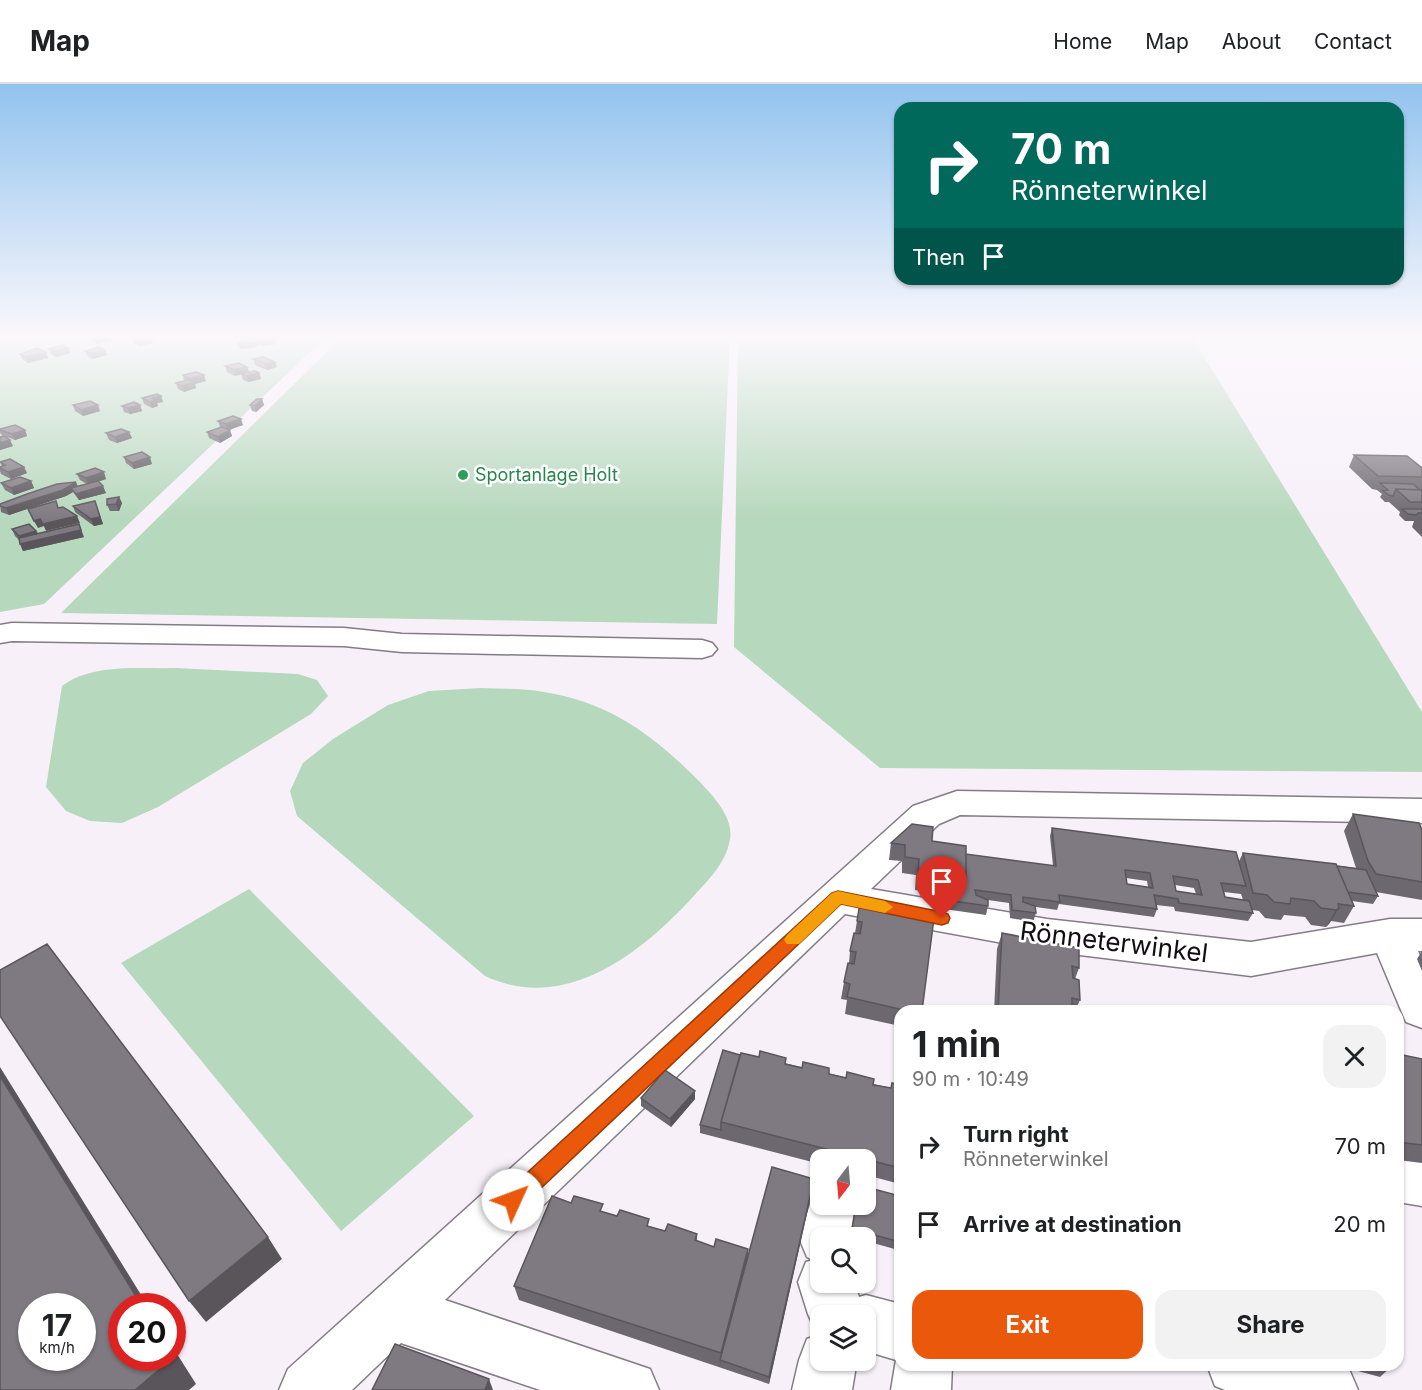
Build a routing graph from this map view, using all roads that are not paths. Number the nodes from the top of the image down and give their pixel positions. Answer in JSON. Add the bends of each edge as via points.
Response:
{"nodes":[{"id":1,"x":0,"y":634,"type":"edge"},
{"id":2,"x":702,"y":649,"type":"dead end"},
{"id":3,"x":1422,"y":811,"type":"edge"},
{"id":4,"x":838,"y":898,"type":"junction"},
{"id":5,"x":1406,"y":935,"type":"edge"},
{"id":6,"x":1422,"y":1009,"type":"edge"},
{"id":7,"x":1404,"y":1178,"type":"edge"},
{"id":8,"x":1422,"y":1181,"type":"edge"},
{"id":9,"x":393,"y":1312,"type":"junction"},
{"id":10,"x":876,"y":1323,"type":"edge"},
{"id":11,"x":894,"y":1330,"type":"edge"},
{"id":12,"x":825,"y":1371,"type":"edge"},
{"id":13,"x":923,"y":1371,"type":"edge"},
{"id":14,"x":1258,"y":1371,"type":"edge"},
{"id":15,"x":309,"y":1390,"type":"edge"},
{"id":16,"x":629,"y":1390,"type":"edge"},
{"id":17,"x":822,"y":1390,"type":"edge"},
{"id":18,"x":921,"y":1390,"type":"edge"},
{"id":19,"x":1328,"y":1390,"type":"edge"}],
"edges":[{"from":1,"to":2,"type":"street","via":[[344,637],[413,644]]},
{"from":3,"to":4,"type":"street","via":[[957,803],[926,815]]},
{"from":4,"to":5,"type":"street","name":"Rönneterwinkel","via":[[1047,935],[1251,959]]},
{"from":4,"to":9,"type":"street"},
{"from":5,"to":6,"type":"street","name":"Rönneterwinkel"},
{"from":7,"to":8,"type":"street"},
{"from":9,"to":15,"type":"street"},
{"from":9,"to":16,"type":"street"},
{"from":10,"to":11,"type":"street"},
{"from":12,"to":17,"type":"street"},
{"from":13,"to":18,"type":"street"},
{"from":14,"to":19,"type":"street"}]}
